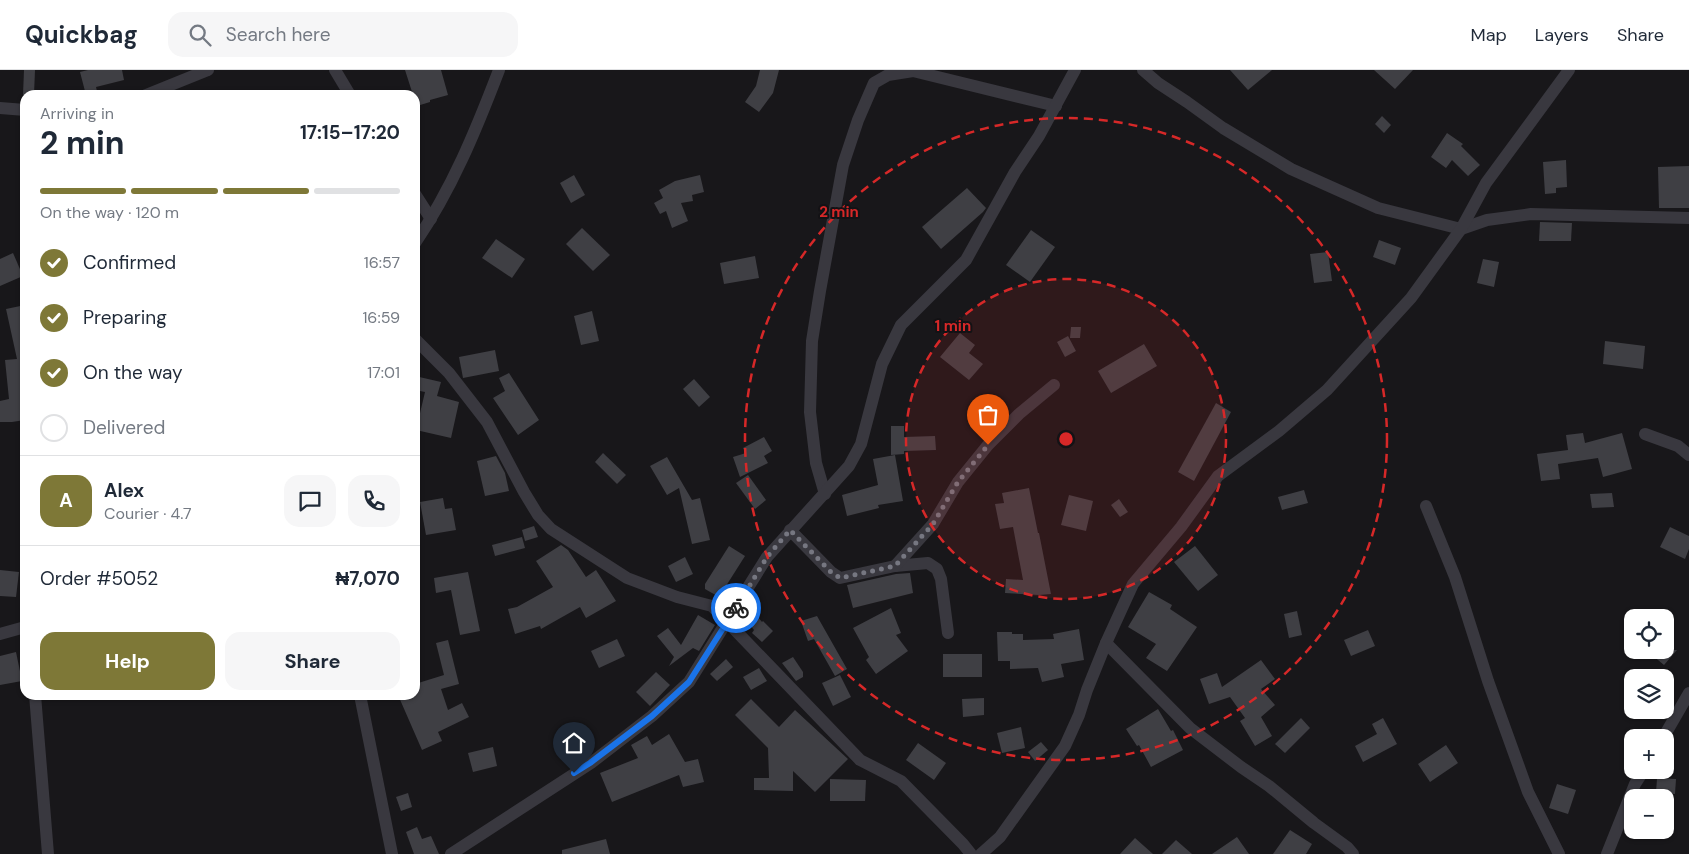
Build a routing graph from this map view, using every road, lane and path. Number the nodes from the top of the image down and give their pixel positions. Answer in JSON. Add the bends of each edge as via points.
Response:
{"nodes":[{"id":1,"x":208,"y":70,"type":"edge"},
{"id":2,"x":334,"y":70,"type":"edge"},
{"id":3,"x":499,"y":70,"type":"edge"},
{"id":4,"x":1075,"y":70,"type":"edge"},
{"id":5,"x":1143,"y":70,"type":"edge"},
{"id":6,"x":1569,"y":70,"type":"edge"},
{"id":7,"x":158,"y":90,"type":"edge"},
{"id":8,"x":347,"y":90,"type":"edge"},
{"id":9,"x":1056,"y":106,"type":"junction"},
{"id":10,"x":0,"y":108,"type":"edge"},
{"id":11,"x":20,"y":110,"type":"edge"},
{"id":12,"x":420,"y":202,"type":"edge"},
{"id":13,"x":1689,"y":218,"type":"edge"},
{"id":14,"x":431,"y":219,"type":"junction"},
{"id":15,"x":1462,"y":229,"type":"junction"},
{"id":16,"x":420,"y":236,"type":"edge"},
{"id":17,"x":420,"y":343,"type":"edge"},
{"id":18,"x":1054,"y":386,"type":"dead end"},
{"id":19,"x":1645,"y":434,"type":"dead end"},
{"id":20,"x":1689,"y":455,"type":"edge"},
{"id":21,"x":825,"y":494,"type":"junction"},
{"id":22,"x":1426,"y":506,"type":"dead end"},
{"id":23,"x":790,"y":530,"type":"junction"},
{"id":24,"x":895,"y":566,"type":"junction"},
{"id":25,"x":728,"y":621,"type":"junction"},
{"id":26,"x":20,"y":628,"type":"edge"},
{"id":27,"x":948,"y":633,"type":"dead end"},
{"id":28,"x":0,"y":634,"type":"edge"},
{"id":29,"x":1106,"y":644,"type":"junction"},
{"id":30,"x":1689,"y":693,"type":"edge"},
{"id":31,"x":35,"y":700,"type":"edge"},
{"id":32,"x":361,"y":700,"type":"edge"},
{"id":33,"x":1668,"y":729,"type":"edge"},
{"id":34,"x":1638,"y":779,"type":"edge"},
{"id":35,"x":48,"y":854,"type":"edge"},
{"id":36,"x":392,"y":854,"type":"edge"},
{"id":37,"x":451,"y":854,"type":"edge"},
{"id":38,"x":971,"y":854,"type":"edge"},
{"id":39,"x":981,"y":854,"type":"edge"},
{"id":40,"x":1353,"y":854,"type":"edge"},
{"id":41,"x":1559,"y":854,"type":"edge"},
{"id":42,"x":1607,"y":854,"type":"edge"}],
"edges":[{"from":1,"to":7,"type":"street"},
{"from":2,"to":8,"type":"street"},
{"from":3,"to":14,"type":"street","via":[[449,188]]},
{"from":4,"to":9,"type":"street"},
{"from":5,"to":15,"type":"street","via":[[1223,128],[1291,169],[1378,208]]},
{"from":6,"to":15,"type":"street","via":[[1486,183]]},
{"from":9,"to":21,"type":"street","via":[[966,260],[901,325],[882,364],[861,444]]},
{"from":9,"to":21,"type":"street","via":[[913,71],[888,75],[874,83],[843,165],[812,341],[810,412],[816,463]]},
{"from":10,"to":11,"type":"street"},
{"from":12,"to":14,"type":"street"},
{"from":13,"to":15,"type":"street","via":[[1531,214],[1487,220]]},
{"from":14,"to":16,"type":"street"},
{"from":15,"to":29,"type":"street","via":[[1411,298],[1327,390],[1218,476],[1133,584]]},
{"from":17,"to":25,"type":"street","via":[[449,373],[487,422],[524,492],[551,529],[626,578],[712,606]]},
{"from":18,"to":24,"type":"street","via":[[988,445],[958,482],[933,524]]},
{"from":19,"to":20,"type":"street","via":[[1678,446]]},
{"from":21,"to":23,"type":"street"},
{"from":22,"to":41,"type":"street","via":[[1455,577],[1528,792]]},
{"from":23,"to":24,"type":"street","via":[[840,578]]},
{"from":23,"to":25,"type":"street","via":[[767,557]]},
{"from":24,"to":27,"type":"street","via":[[928,563],[938,569]]},
{"from":25,"to":37,"type":"street","via":[[689,682],[652,716],[590,763]]},
{"from":25,"to":38,"type":"street","via":[[860,760],[901,781]]},
{"from":26,"to":28,"type":"street"},
{"from":29,"to":39,"type":"street","via":[[1065,746],[1000,837]]},
{"from":29,"to":40,"type":"street","via":[[1190,728]]},
{"from":30,"to":33,"type":"street"},
{"from":31,"to":35,"type":"street"},
{"from":32,"to":36,"type":"street"},
{"from":34,"to":42,"type":"street"}]}
